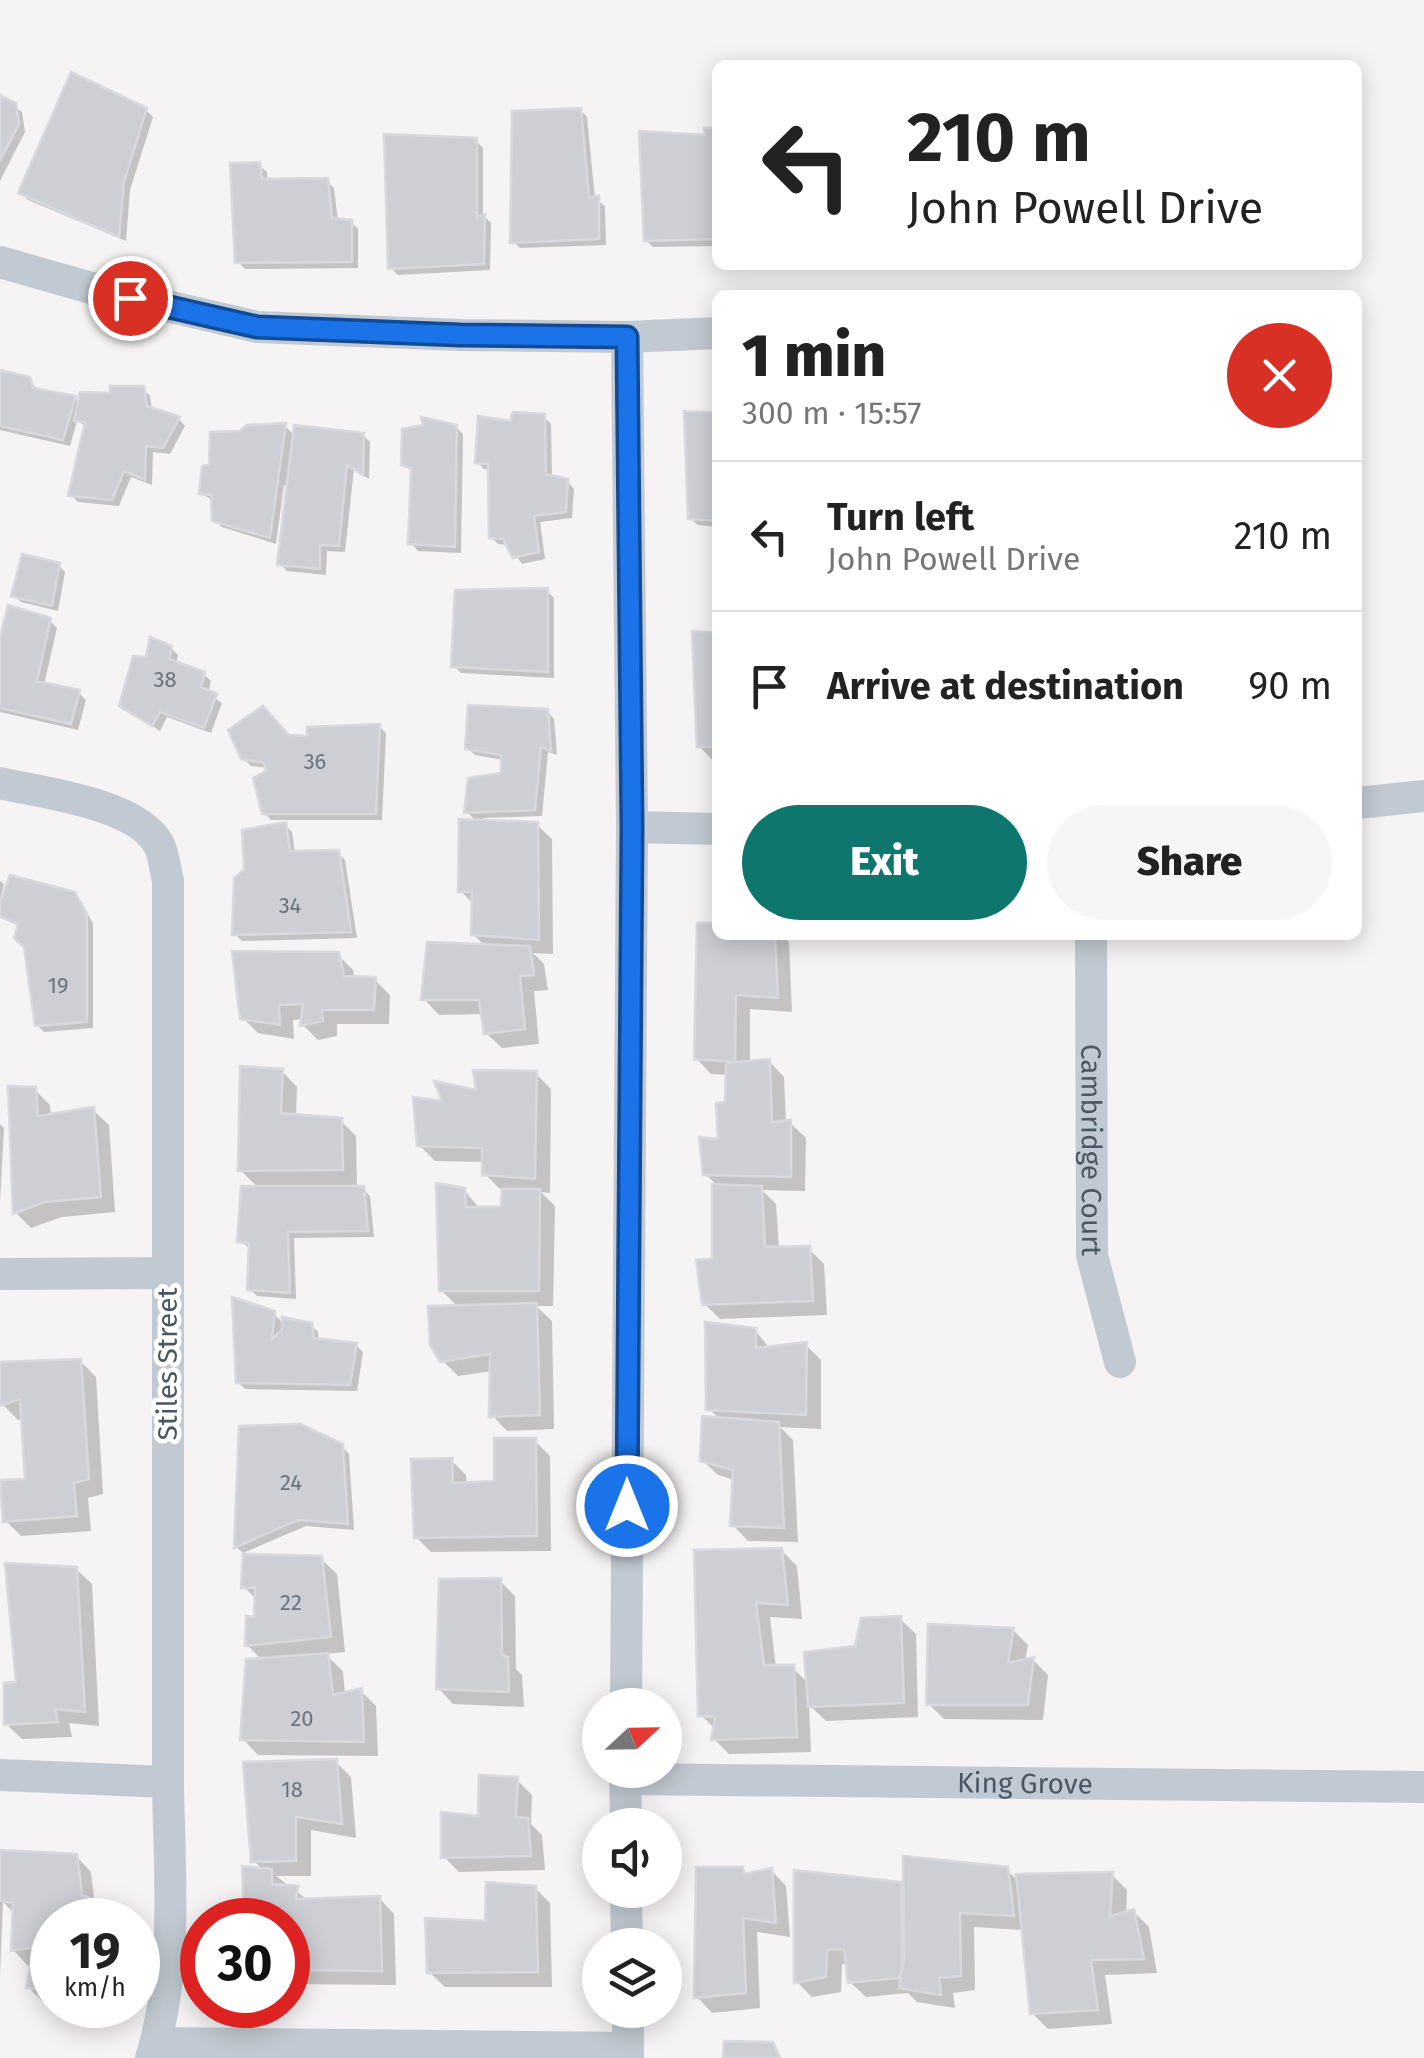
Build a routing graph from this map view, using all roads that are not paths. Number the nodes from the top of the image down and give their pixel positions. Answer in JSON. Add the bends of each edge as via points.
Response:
{"nodes":[{"id":1,"x":0,"y":262,"type":"edge"},
{"id":2,"x":712,"y":333,"type":"edge"},
{"id":3,"x":627,"y":337,"type":"junction"},
{"id":4,"x":0,"y":783,"type":"edge"},
{"id":5,"x":1424,"y":796,"type":"edge"},
{"id":6,"x":1362,"y":803,"type":"edge"},
{"id":7,"x":632,"y":827,"type":"junction"},
{"id":8,"x":712,"y":829,"type":"edge"},
{"id":9,"x":1091,"y":940,"type":"edge"},
{"id":10,"x":166,"y":1273,"type":"junction"},
{"id":11,"x":0,"y":1274,"type":"edge"},
{"id":12,"x":1120,"y":1362,"type":"dead end"},
{"id":13,"x":626,"y":1688,"type":"edge"},
{"id":14,"x":0,"y":1775,"type":"edge"},
{"id":15,"x":682,"y":1776,"type":"edge"},
{"id":16,"x":168,"y":1782,"type":"junction"},
{"id":17,"x":1424,"y":1787,"type":"edge"},
{"id":18,"x":153,"y":2050,"type":"edge"},
{"id":19,"x":628,"y":2053,"type":"edge"}],
"edges":[{"from":1,"to":3,"type":"street","via":[[257,327]]},
{"from":2,"to":3,"type":"street"},
{"from":3,"to":7,"type":"street"},
{"from":4,"to":10,"type":"street","name":"Stiles Street","via":[[138,821],[158,844],[168,880]]},
{"from":5,"to":6,"type":"street"},
{"from":7,"to":8,"type":"street"},
{"from":7,"to":13,"type":"street"},
{"from":9,"to":12,"type":"street","name":"Cambridge Court","via":[[1092,1256]]},
{"from":10,"to":11,"type":"street"},
{"from":10,"to":16,"type":"street","name":"Stiles Street"},
{"from":14,"to":16,"type":"street"},
{"from":15,"to":17,"type":"street","name":"King Grove"},
{"from":16,"to":18,"type":"street","name":"Stiles Street","via":[[167,1991]]},
{"from":18,"to":19,"type":"street"}]}
